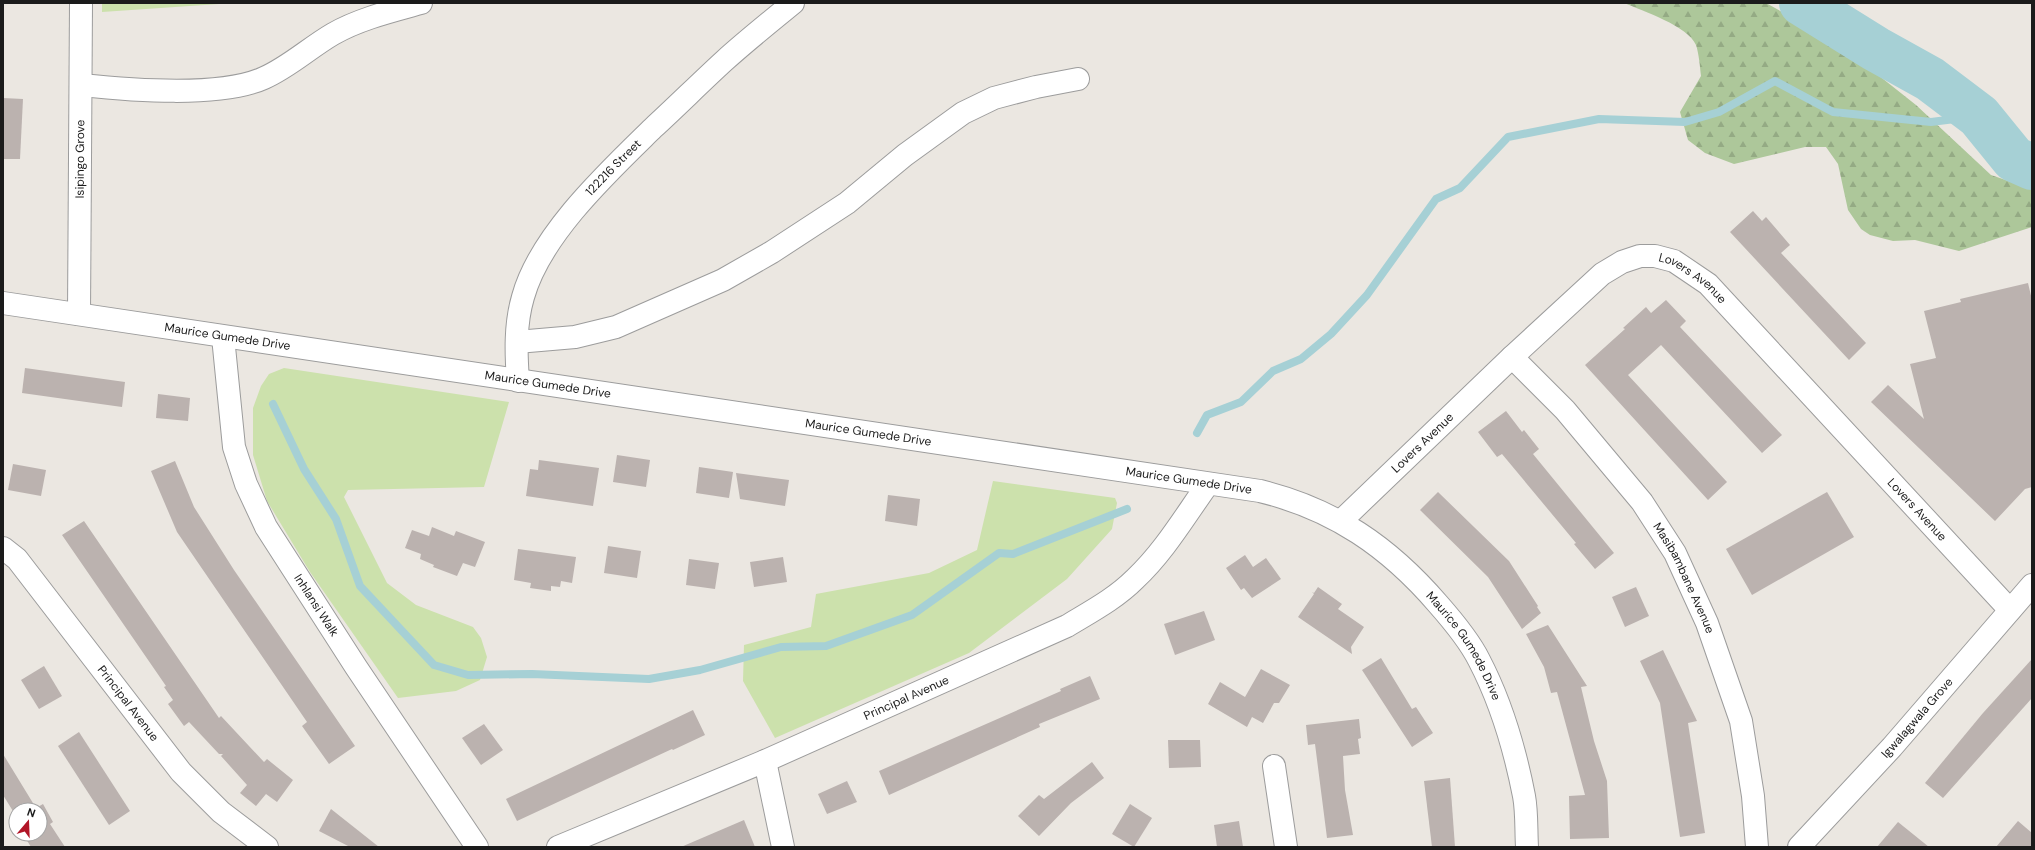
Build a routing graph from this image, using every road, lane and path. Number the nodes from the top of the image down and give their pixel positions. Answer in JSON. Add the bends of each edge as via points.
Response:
{"nodes":[{"id":1,"x":81,"y":3,"type":"edge"},
{"id":2,"x":421,"y":3,"type":"edge"},
{"id":3,"x":793,"y":3,"type":"edge"},
{"id":4,"x":1078,"y":79,"type":"dead end"},
{"id":5,"x":81,"y":85,"type":"junction"},
{"id":6,"x":3,"y":303,"type":"edge"},
{"id":7,"x":79,"y":314,"type":"junction"},
{"id":8,"x":223,"y":337,"type":"junction"},
{"id":9,"x":517,"y":342,"type":"junction"},
{"id":10,"x":1512,"y":357,"type":"junction"},
{"id":11,"x":518,"y":381,"type":"junction"},
{"id":12,"x":1208,"y":484,"type":"junction"},
{"id":13,"x":1341,"y":521,"type":"junction"},
{"id":14,"x":3,"y":548,"type":"edge"},
{"id":15,"x":2032,"y":585,"type":"edge"},
{"id":16,"x":2010,"y":610,"type":"junction"},
{"id":17,"x":765,"y":762,"type":"junction"},
{"id":18,"x":1274,"y":766,"type":"dead end"},
{"id":19,"x":267,"y":847,"type":"edge"},
{"id":20,"x":477,"y":847,"type":"edge"},
{"id":21,"x":558,"y":847,"type":"edge"},
{"id":22,"x":783,"y":847,"type":"edge"},
{"id":23,"x":1286,"y":847,"type":"edge"},
{"id":24,"x":1527,"y":847,"type":"edge"},
{"id":25,"x":1757,"y":847,"type":"edge"},
{"id":26,"x":1799,"y":847,"type":"edge"}],
"edges":[{"from":1,"to":5,"type":"street","name":"Isipingo Grove"},
{"from":2,"to":5,"type":"street","via":[[334,33],[263,79],[238,86],[196,90],[131,90]]},
{"from":3,"to":9,"type":"street","name":"122216 Street","via":[[724,61],[580,201],[544,251],[532,273],[521,302]]},
{"from":4,"to":9,"type":"street","via":[[994,98],[963,113],[905,155],[847,203],[723,280],[602,332]]},
{"from":5,"to":7,"type":"street","name":"Isipingo Grove"},
{"from":6,"to":7,"type":"street","name":"Maurice Gumede Drive"},
{"from":7,"to":8,"type":"street","name":"Maurice Gumede Drive"},
{"from":8,"to":11,"type":"street","name":"Maurice Gumede Drive"},
{"from":8,"to":20,"type":"street","name":"Inhlansi Walk","via":[[234,447],[246,484],[266,526],[356,668]]},
{"from":9,"to":11,"type":"street","name":"122216 Street"},
{"from":10,"to":13,"type":"street","name":"Lovers Avenue"},
{"from":10,"to":16,"type":"street","name":"Lovers Avenue","via":[[1602,274],[1622,262],[1640,256],[1674,260],[1708,284]]},
{"from":10,"to":25,"type":"street","name":"Masibambane Avenue","via":[[1566,410],[1642,502],[1675,553],[1707,623],[1741,722],[1753,796]]},
{"from":11,"to":12,"type":"street","name":"Maurice Gumede Drive"},
{"from":12,"to":13,"type":"street","name":"Maurice Gumede Drive","via":[[1285,497]]},
{"from":12,"to":17,"type":"street","name":"Principal Avenue","via":[[1163,547],[1135,579],[1106,603],[1067,626]]},
{"from":13,"to":24,"type":"street","name":"Maurice Gumede Drive","via":[[1388,552],[1422,585],[1454,622],[1479,660],[1497,700],[1510,740],[1524,797]]},
{"from":14,"to":19,"type":"street","name":"Principal Avenue","via":[[16,559],[181,772],[221,812]]},
{"from":15,"to":16,"type":"street","name":"Igwalagwala Grove"},
{"from":16,"to":26,"type":"street","name":"Igwalagwala Grove","via":[[1892,747]]},
{"from":17,"to":21,"type":"street","name":"Principal Avenue"},
{"from":17,"to":22,"type":"street"},
{"from":18,"to":23,"type":"street"}]}
